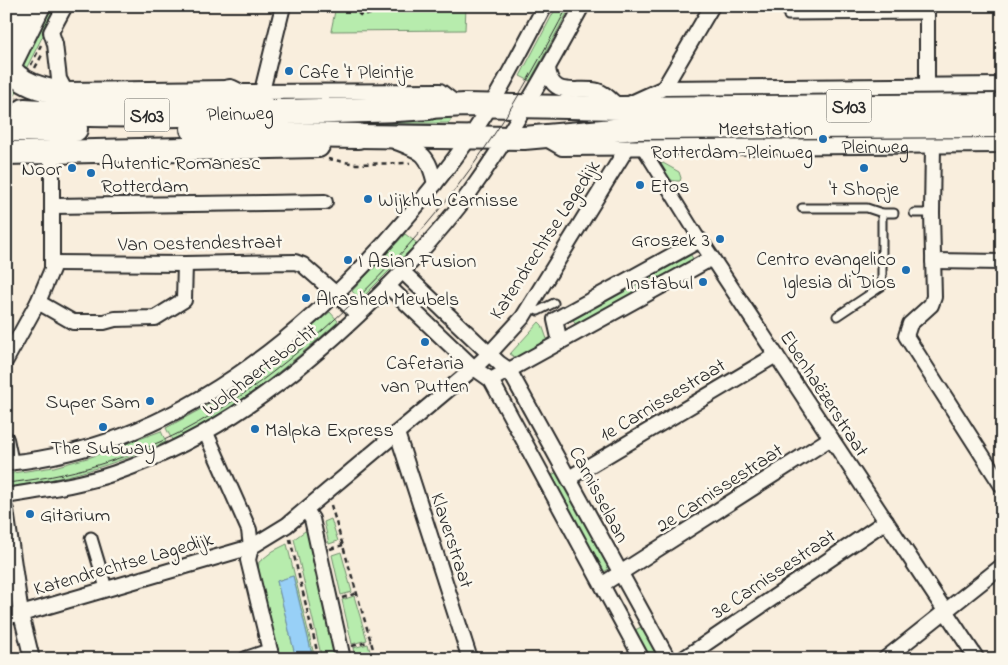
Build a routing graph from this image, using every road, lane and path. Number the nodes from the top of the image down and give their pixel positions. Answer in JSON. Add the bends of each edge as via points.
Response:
{"nodes":[{"id":1,"x":22,"y":6,"type":"edge"},
{"id":2,"x":40,"y":6,"type":"edge"},
{"id":3,"x":65,"y":6,"type":"edge"},
{"id":4,"x":283,"y":6,"type":"edge"},
{"id":5,"x":352,"y":6,"type":"edge"},
{"id":6,"x":397,"y":6,"type":"edge"},
{"id":7,"x":545,"y":6,"type":"edge"},
{"id":8,"x":582,"y":6,"type":"edge"},
{"id":9,"x":712,"y":6,"type":"edge"},
{"id":10,"x":928,"y":11,"type":"edge"},
{"id":11,"x":788,"y":16,"type":"dead end"},
{"id":12,"x":7,"y":64,"type":"edge"},
{"id":13,"x":548,"y":68,"type":"junction"},
{"id":14,"x":927,"y":85,"type":"junction"},
{"id":15,"x":1002,"y":85,"type":"edge"},
{"id":16,"x":664,"y":88,"type":"junction"},
{"id":17,"x":230,"y":92,"type":"joint"},
{"id":18,"x":66,"y":94,"type":"junction"},
{"id":19,"x":266,"y":102,"type":"junction"},
{"id":20,"x":1002,"y":105,"type":"edge"},
{"id":21,"x":458,"y":106,"type":"junction"},
{"id":22,"x":491,"y":106,"type":"junction"},
{"id":23,"x":526,"y":106,"type":"junction"},
{"id":24,"x":429,"y":108,"type":"joint"},
{"id":25,"x":620,"y":108,"type":"junction"},
{"id":26,"x":1002,"y":126,"type":"edge"},
{"id":27,"x":369,"y":136,"type":"junction"},
{"id":28,"x":543,"y":136,"type":"junction"},
{"id":29,"x":469,"y":137,"type":"junction"},
{"id":30,"x":507,"y":137,"type":"junction"},
{"id":31,"x":1002,"y":145,"type":"edge"},
{"id":32,"x":933,"y":146,"type":"junction"},
{"id":33,"x":642,"y":147,"type":"junction"},
{"id":34,"x":627,"y":148,"type":"junction"},
{"id":35,"x":52,"y":152,"type":"junction"},
{"id":36,"x":6,"y":153,"type":"edge"},
{"id":37,"x":435,"y":184,"type":"junction"},
{"id":38,"x":325,"y":202,"type":"dead end"},
{"id":39,"x":52,"y":206,"type":"junction"},
{"id":40,"x":802,"y":208,"type":"dead end"},
{"id":41,"x":882,"y":213,"type":"junction"},
{"id":42,"x":894,"y":213,"type":"dead end"},
{"id":43,"x":914,"y":213,"type":"dead end"},
{"id":44,"x":932,"y":213,"type":"junction"},
{"id":45,"x":700,"y":240,"type":"junction"},
{"id":46,"x":712,"y":258,"type":"junction"},
{"id":47,"x":933,"y":261,"type":"junction"},
{"id":48,"x":1002,"y":262,"type":"edge"},
{"id":49,"x":53,"y":263,"type":"junction"},
{"id":50,"x":185,"y":264,"type":"junction"},
{"id":51,"x":403,"y":272,"type":"junction"},
{"id":52,"x":388,"y":286,"type":"junction"},
{"id":53,"x":336,"y":294,"type":"junction"},
{"id":54,"x":38,"y":302,"type":"junction"},
{"id":55,"x":554,"y":303,"type":"dead end"},
{"id":56,"x":529,"y":307,"type":"junction"},
{"id":57,"x":358,"y":315,"type":"junction"},
{"id":58,"x":837,"y":316,"type":"dead end"},
{"id":59,"x":560,"y":342,"type":"junction"},
{"id":60,"x":489,"y":354,"type":"junction"},
{"id":61,"x":776,"y":355,"type":"junction"},
{"id":62,"x":6,"y":360,"type":"edge"},
{"id":63,"x":474,"y":368,"type":"junction"},
{"id":64,"x":509,"y":370,"type":"junction"},
{"id":65,"x":490,"y":380,"type":"junction"},
{"id":66,"x":206,"y":433,"type":"junction"},
{"id":67,"x":397,"y":433,"type":"junction"},
{"id":68,"x":6,"y":438,"type":"edge"},
{"id":69,"x":831,"y":438,"type":"junction"},
{"id":70,"x":9,"y":463,"type":"edge"},
{"id":71,"x":569,"y":478,"type":"junction"},
{"id":72,"x":1002,"y":486,"type":"edge"},
{"id":73,"x":328,"y":492,"type":"junction"},
{"id":74,"x":6,"y":496,"type":"edge"},
{"id":75,"x":6,"y":510,"type":"edge"},
{"id":76,"x":306,"y":510,"type":"junction"},
{"id":77,"x":886,"y":521,"type":"junction"},
{"id":78,"x":287,"y":525,"type":"junction"},
{"id":79,"x":92,"y":538,"type":"dead end"},
{"id":80,"x":251,"y":547,"type":"junction"},
{"id":81,"x":1002,"y":566,"type":"edge"},
{"id":82,"x":621,"y":574,"type":"junction"},
{"id":83,"x":603,"y":584,"type":"junction"},
{"id":84,"x":106,"y":588,"type":"junction"},
{"id":85,"x":357,"y":593,"type":"junction"},
{"id":86,"x":331,"y":601,"type":"junction"},
{"id":87,"x":946,"y":610,"type":"junction"},
{"id":88,"x":21,"y":614,"type":"junction"},
{"id":89,"x":6,"y":616,"type":"edge"},
{"id":90,"x":371,"y":641,"type":"junction"},
{"id":91,"x":342,"y":654,"type":"edge"},
{"id":92,"x":271,"y":655,"type":"edge"},
{"id":93,"x":32,"y":659,"type":"edge"},
{"id":94,"x":246,"y":659,"type":"edge"},
{"id":95,"x":319,"y":659,"type":"edge"},
{"id":96,"x":376,"y":659,"type":"edge"},
{"id":97,"x":470,"y":659,"type":"edge"},
{"id":98,"x":642,"y":659,"type":"edge"},
{"id":99,"x":668,"y":659,"type":"edge"},
{"id":100,"x":683,"y":659,"type":"edge"},
{"id":101,"x":885,"y":659,"type":"edge"},
{"id":102,"x":977,"y":659,"type":"edge"}],
"edges":[{"from":1,"to":12,"type":"main road"},
{"from":2,"to":12,"type":"main road"},
{"from":3,"to":18,"type":"street","via":[[51,32],[58,80]]},
{"from":4,"to":19,"type":"street"},
{"from":5,"to":6,"type":"path","via":[[360,15]]},
{"from":7,"to":22,"type":"street","name":"Wolphaertsbocht"},
{"from":8,"to":13,"type":"street","name":"Wolphaertsbocht"},
{"from":9,"to":16,"type":"street"},
{"from":10,"to":11,"type":"lane"},
{"from":10,"to":14,"type":"street"},
{"from":12,"to":18,"type":"main road","name":"Pleinweg","via":[[28,83]]},
{"from":13,"to":23,"type":"street","name":"Wolphaertsbocht"},
{"from":13,"to":25,"type":"street","via":[[550,79],[559,87],[598,91]]},
{"from":14,"to":15,"type":"street","name":"Pleinweg"},
{"from":14,"to":16,"type":"street","name":"Pleinweg"},
{"from":16,"to":25,"type":"street","name":"Pleinweg"},
{"from":17,"to":18,"type":"main road","name":"Pleinweg"},
{"from":17,"to":19,"type":"highway"},
{"from":19,"to":21,"type":"street","name":"Pleinweg","via":[[440,91]]},
{"from":19,"to":24,"type":"highway","name":"Pleinweg","number":"S103","via":[[391,110]]},
{"from":19,"to":27,"type":"highway","name":"Pleinweg","number":"S103","via":[[19,120],[289,136]]},
{"from":20,"to":25,"type":"main road","name":"Pleinweg","number":"S103"},
{"from":21,"to":22,"type":"main road","name":"Pleinweg","number":"S103"},
{"from":21,"to":24,"type":"main road","name":"Pleinweg","number":"S103"},
{"from":22,"to":23,"type":"main road","name":"Pleinweg","number":"S103"},
{"from":22,"to":29,"type":"street","name":"Wolphaertsbocht"},
{"from":23,"to":25,"type":"main road","name":"Pleinweg","number":"S103"},
{"from":23,"to":30,"type":"street","name":"Wolphaertsbocht"},
{"from":26,"to":28,"type":"main road","name":"Pleinweg","number":"S103","via":[[636,128]]},
{"from":27,"to":29,"type":"main road","name":"Pleinweg","number":"S103"},
{"from":27,"to":35,"type":"main road","name":"Pleinweg","via":[[358,146]]},
{"from":27,"to":37,"type":"street","name":"Pleinweg","via":[[421,152],[428,161]]},
{"from":28,"to":30,"type":"main road","name":"Pleinweg","number":"S103"},
{"from":28,"to":34,"type":"street","name":"Pleinweg","via":[[562,148]]},
{"from":29,"to":30,"type":"main road","name":"Pleinweg","number":"S103"},
{"from":29,"to":37,"type":"street","name":"Wolphaertsbocht"},
{"from":30,"to":51,"type":"street","name":"Wolphaertsbocht","via":[[451,217]]},
{"from":31,"to":32,"type":"street","name":"Pleinweg"},
{"from":32,"to":33,"type":"street","name":"Pleinweg"},
{"from":32,"to":44,"type":"street"},
{"from":33,"to":34,"type":"street","name":"Pleinweg"},
{"from":33,"to":45,"type":"street","name":"Ebenhaëzerstraat"},
{"from":34,"to":56,"type":"street","name":"Katendrechtse Lagedijk"},
{"from":35,"to":36,"type":"main road","name":"Pleinweg"},
{"from":35,"to":39,"type":"street"},
{"from":37,"to":53,"type":"street","name":"Wolphaertsbocht","via":[[372,258]]},
{"from":38,"to":39,"type":"street"},
{"from":39,"to":49,"type":"street"},
{"from":40,"to":41,"type":"lane","via":[[867,208]]},
{"from":41,"to":42,"type":"lane"},
{"from":41,"to":58,"type":"lane","via":[[882,286]]},
{"from":43,"to":44,"type":"lane"},
{"from":44,"to":47,"type":"street"},
{"from":45,"to":46,"type":"street","name":"Ebenhaëzerstraat"},
{"from":45,"to":59,"type":"street","via":[[555,320]]},
{"from":46,"to":59,"type":"street"},
{"from":46,"to":61,"type":"street","name":"Ebenhaëzerstraat"},
{"from":47,"to":48,"type":"street"},
{"from":47,"to":72,"type":"street","via":[[932,305],[910,324],[906,336]]},
{"from":49,"to":50,"type":"street","name":"Van Oestendestraat"},
{"from":49,"to":54,"type":"street"},
{"from":50,"to":53,"type":"street","name":"Van Oestendestraat","via":[[295,262],[303,265]]},
{"from":50,"to":54,"type":"street","via":[[184,300],[156,318],[73,322]]},
{"from":51,"to":52,"type":"street","name":"Wolphaertsbocht"},
{"from":51,"to":60,"type":"street","name":"Carnisselaan"},
{"from":52,"to":57,"type":"street","name":"Wolphaertsbocht"},
{"from":52,"to":63,"type":"street","name":"Carnisselaan"},
{"from":53,"to":57,"type":"street"},
{"from":53,"to":70,"type":"street","name":"Wolphaertsbocht","via":[[261,358],[180,410],[108,441],[71,452]]},
{"from":54,"to":62,"type":"street"},
{"from":55,"to":56,"type":"lane","via":[[538,311]]},
{"from":56,"to":60,"type":"street","name":"Katendrechtse Lagedijk"},
{"from":57,"to":66,"type":"street","name":"Wolphaertsbocht","via":[[290,375]]},
{"from":59,"to":64,"type":"street"},
{"from":60,"to":63,"type":"street","name":"Katendrechtse Lagedijk"},
{"from":60,"to":64,"type":"street","name":"Carnisselaan"},
{"from":61,"to":69,"type":"street","name":"Ebenhaëzerstraat"},
{"from":61,"to":71,"type":"street","name":"1e Carnissestraat"},
{"from":63,"to":65,"type":"street","name":"Carnisselaan"},
{"from":63,"to":67,"type":"street","name":"Katendrechtse Lagedijk"},
{"from":64,"to":65,"type":"street"},
{"from":64,"to":71,"type":"street","name":"Carnisselaan"},
{"from":65,"to":83,"type":"street","name":"Carnisselaan"},
{"from":66,"to":74,"type":"street","name":"Wolphaertsbocht","via":[[113,474]]},
{"from":66,"to":80,"type":"street","via":[[249,530]]},
{"from":67,"to":73,"type":"street","name":"Katendrechtse Lagedijk"},
{"from":67,"to":97,"type":"street","name":"Klaverstraat"},
{"from":68,"to":70,"type":"street"},
{"from":69,"to":77,"type":"street","name":"Ebenhaëzerstraat"},
{"from":69,"to":82,"type":"street","name":"2e Carnissestraat"},
{"from":71,"to":82,"type":"street","name":"Carnisselaan"},
{"from":73,"to":76,"type":"street","name":"Katendrechtse Lagedijk"},
{"from":73,"to":85,"type":"path"},
{"from":75,"to":88,"type":"street"},
{"from":76,"to":78,"type":"street","name":"Katendrechtse Lagedijk"},
{"from":76,"to":86,"type":"street","via":[[312,519]]},
{"from":77,"to":87,"type":"street","name":"Ebenhaëzerstraat"},
{"from":77,"to":100,"type":"street","name":"3e Carnissestraat"},
{"from":78,"to":80,"type":"street","name":"Katendrechtse Lagedijk"},
{"from":78,"to":95,"type":"path"},
{"from":79,"to":84,"type":"street"},
{"from":80,"to":84,"type":"street","name":"Katendrechtse Lagedijk"},
{"from":80,"to":92,"type":"street","via":[[248,560]]},
{"from":81,"to":87,"type":"street"},
{"from":82,"to":83,"type":"street","name":"2e Carnissestraat"},
{"from":82,"to":99,"type":"street","name":"Carnisselaan"},
{"from":83,"to":98,"type":"street","name":"Carnisselaan"},
{"from":84,"to":88,"type":"street","name":"Katendrechtse Lagedijk"},
{"from":85,"to":86,"type":"path"},
{"from":85,"to":90,"type":"path"},
{"from":86,"to":91,"type":"street"},
{"from":87,"to":101,"type":"street"},
{"from":87,"to":102,"type":"street","name":"Ebenhaëzerstraat"},
{"from":88,"to":89,"type":"street","name":"Katendrechtse Lagedijk"},
{"from":88,"to":93,"type":"street"},
{"from":90,"to":91,"type":"path"},
{"from":90,"to":96,"type":"path"},
{"from":92,"to":94,"type":"street"}]}
